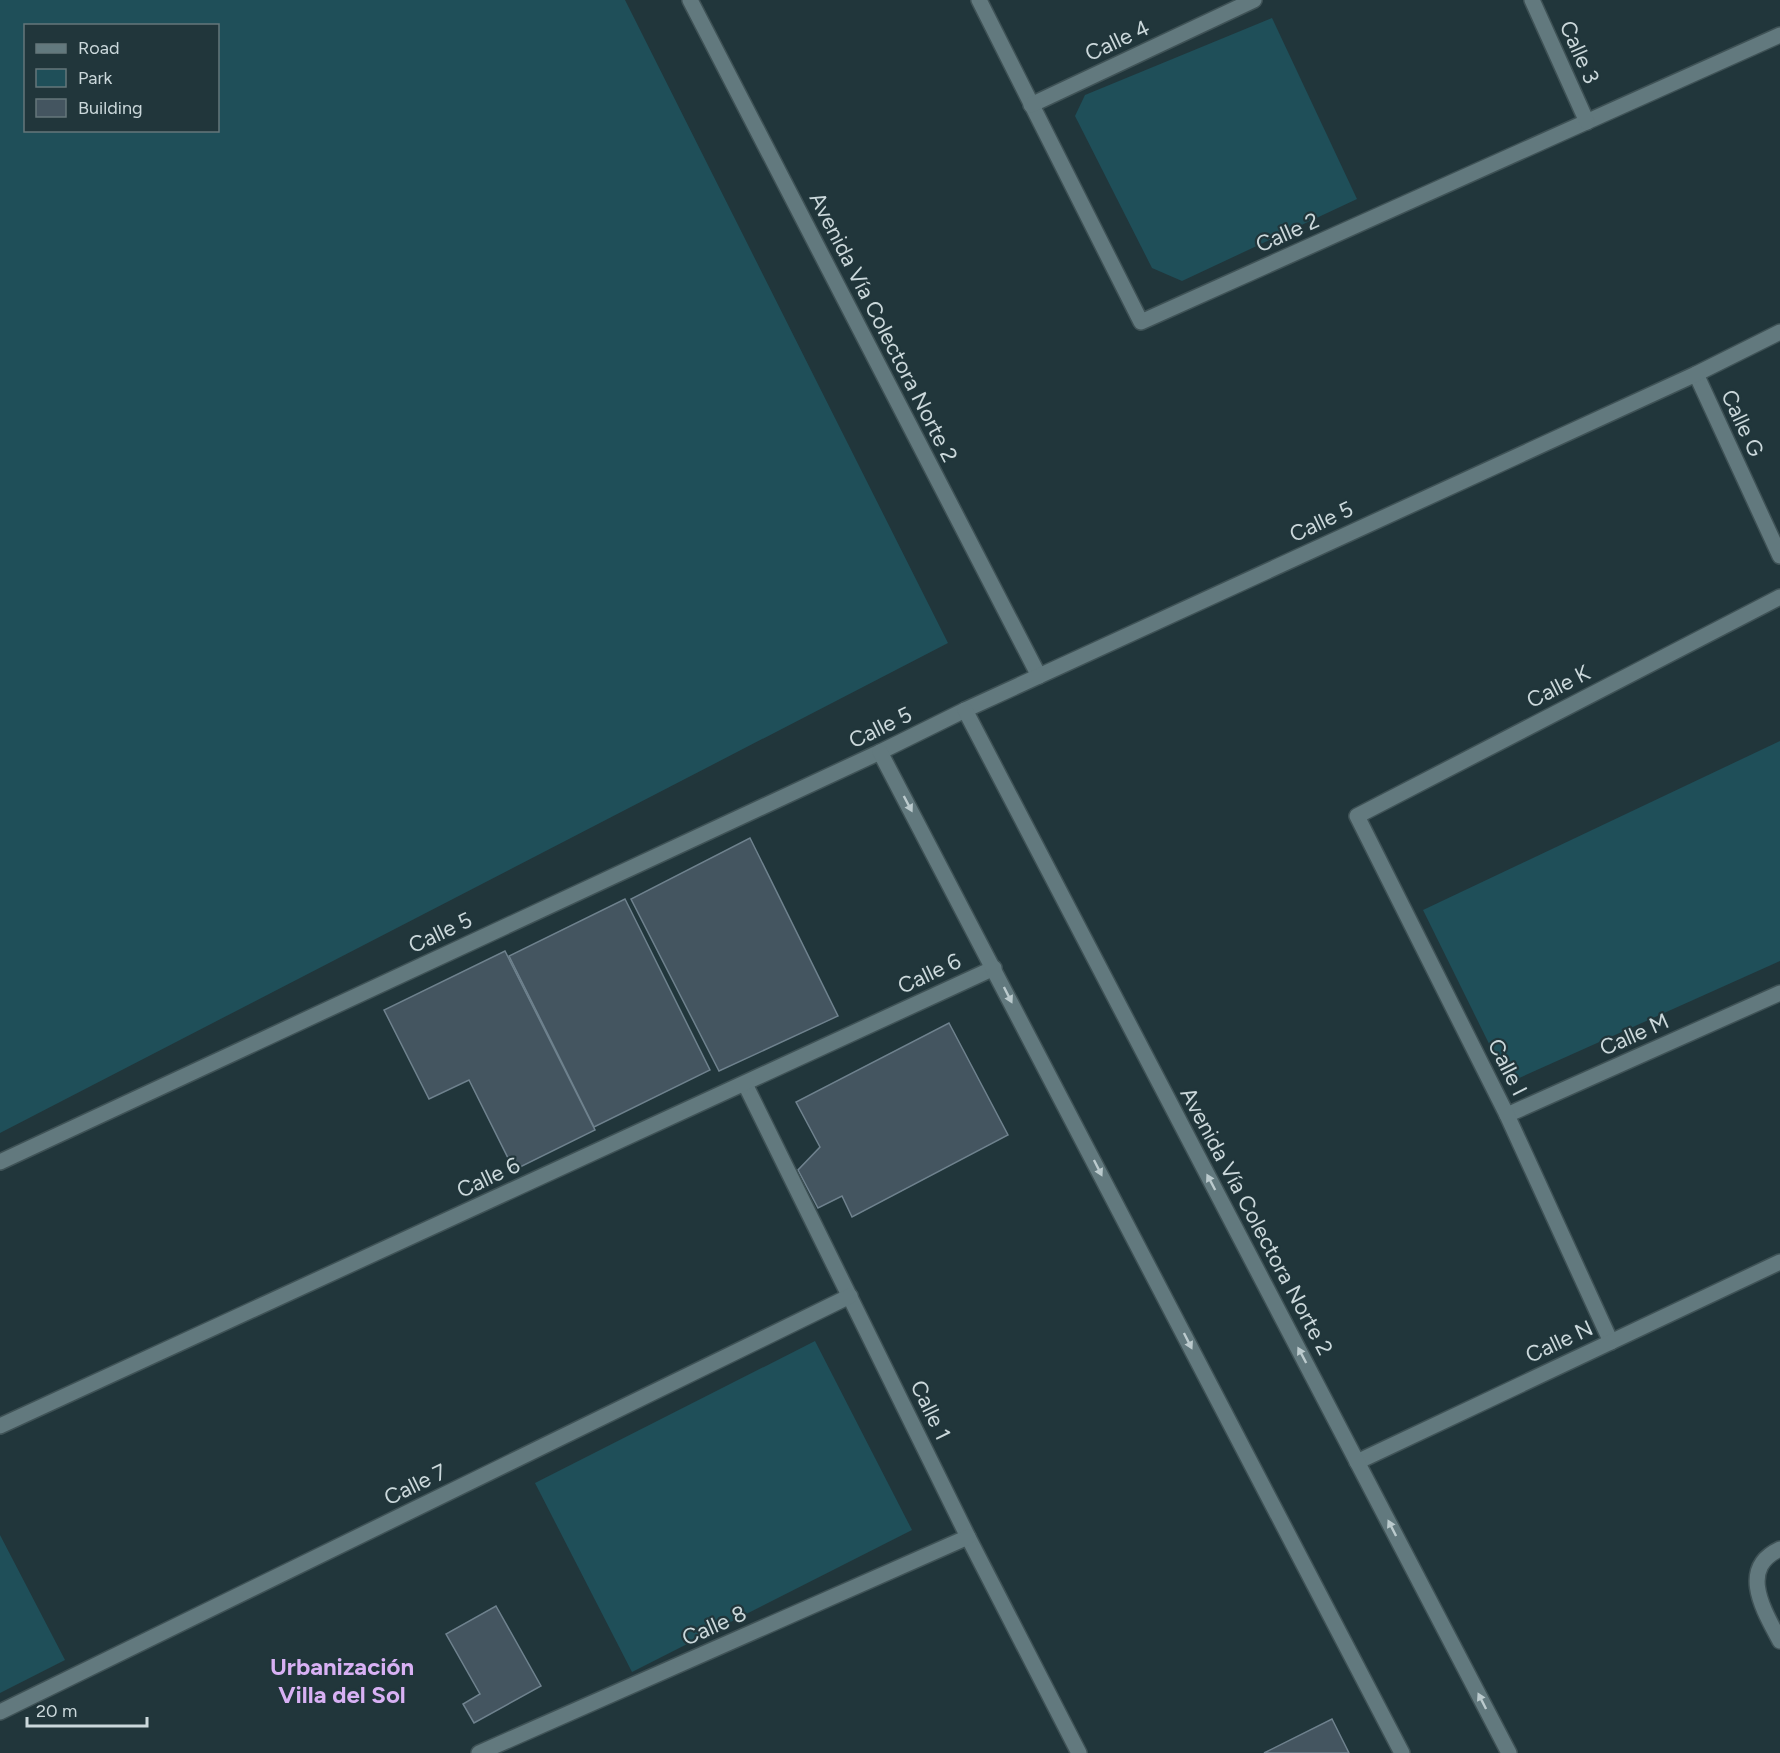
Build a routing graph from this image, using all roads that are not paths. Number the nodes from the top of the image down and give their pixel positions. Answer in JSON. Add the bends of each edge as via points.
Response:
{"nodes":[{"id":1,"x":690,"y":0,"type":"edge"},
{"id":2,"x":979,"y":0,"type":"edge"},
{"id":3,"x":1254,"y":0,"type":"edge"},
{"id":4,"x":1532,"y":0,"type":"edge"},
{"id":5,"x":1780,"y":35,"type":"edge"},
{"id":6,"x":1031,"y":105,"type":"junction"},
{"id":7,"x":1587,"y":122,"type":"junction"},
{"id":8,"x":1780,"y":332,"type":"edge"},
{"id":9,"x":1696,"y":374,"type":"junction"},
{"id":10,"x":1780,"y":556,"type":"edge"},
{"id":11,"x":1780,"y":597,"type":"edge"},
{"id":12,"x":1039,"y":676,"type":"junction"},
{"id":13,"x":965,"y":710,"type":"junction"},
{"id":14,"x":880,"y":752,"type":"junction"},
{"id":15,"x":1357,"y":816,"type":"joint"},
{"id":16,"x":994,"y":968,"type":"junction"},
{"id":17,"x":1780,"y":993,"type":"edge"},
{"id":18,"x":745,"y":1084,"type":"junction"},
{"id":19,"x":1507,"y":1115,"type":"junction"},
{"id":20,"x":0,"y":1162,"type":"edge"},
{"id":21,"x":1780,"y":1262,"type":"edge"},
{"id":22,"x":850,"y":1296,"type":"junction"},
{"id":23,"x":1611,"y":1342,"type":"junction"},
{"id":24,"x":0,"y":1426,"type":"edge"},
{"id":25,"x":1357,"y":1462,"type":"junction"},
{"id":26,"x":968,"y":1538,"type":"junction"},
{"id":27,"x":1780,"y":1550,"type":"edge"},
{"id":28,"x":1780,"y":1641,"type":"edge"},
{"id":29,"x":0,"y":1712,"type":"edge"},
{"id":30,"x":1075,"y":1752,"type":"edge"},
{"id":31,"x":479,"y":1753,"type":"edge"},
{"id":32,"x":1402,"y":1753,"type":"edge"},
{"id":33,"x":1509,"y":1753,"type":"edge"}],
"edges":[{"from":1,"to":12,"type":"street","name":"Avenida Vía Colectora Norte 2"},
{"from":2,"to":6,"type":"street","name":"Calle 2"},
{"from":3,"to":6,"type":"street","name":"Calle 4"},
{"from":4,"to":7,"type":"street","name":"Calle 3"},
{"from":5,"to":7,"type":"street","name":"Calle 2"},
{"from":6,"to":7,"type":"street","name":"Calle 2","via":[[1141,322]]},
{"from":8,"to":9,"type":"street","name":"Calle 5"},
{"from":9,"to":10,"type":"street","name":"Calle G"},
{"from":9,"to":12,"type":"street","name":"Calle 5"},
{"from":11,"to":15,"type":"street","name":"Calle K"},
{"from":12,"to":13,"type":"street","name":"Calle 5"},
{"from":13,"to":14,"type":"street","name":"Calle 5"},
{"from":25,"to":13,"type":"street","name":"Avenida Vía Colectora Norte 2","one_way":true},
{"from":14,"to":16,"type":"street","one_way":true},
{"from":14,"to":20,"type":"street","name":"Calle 5"},
{"from":15,"to":19,"type":"street","name":"Calle I"},
{"from":16,"to":18,"type":"street","name":"Calle 6"},
{"from":16,"to":32,"type":"street","one_way":true},
{"from":17,"to":19,"type":"street","name":"Calle M"},
{"from":18,"to":22,"type":"street","name":"Calle 1"},
{"from":18,"to":24,"type":"street","name":"Calle 6"},
{"from":19,"to":23,"type":"street","name":"Calle I"},
{"from":21,"to":23,"type":"street","name":"Calle N"},
{"from":22,"to":26,"type":"street","name":"Calle 1"},
{"from":22,"to":29,"type":"street","name":"Calle 7"},
{"from":23,"to":25,"type":"street","name":"Calle N"},
{"from":33,"to":25,"type":"street","name":"Avenida Vía Colectora Norte 2","one_way":true},
{"from":26,"to":30,"type":"street","name":"Calle 1"},
{"from":26,"to":31,"type":"street","name":"Calle 8"},
{"from":27,"to":28,"type":"street","via":[[1770,1554],[1758,1570],[1756,1595]]}]}
